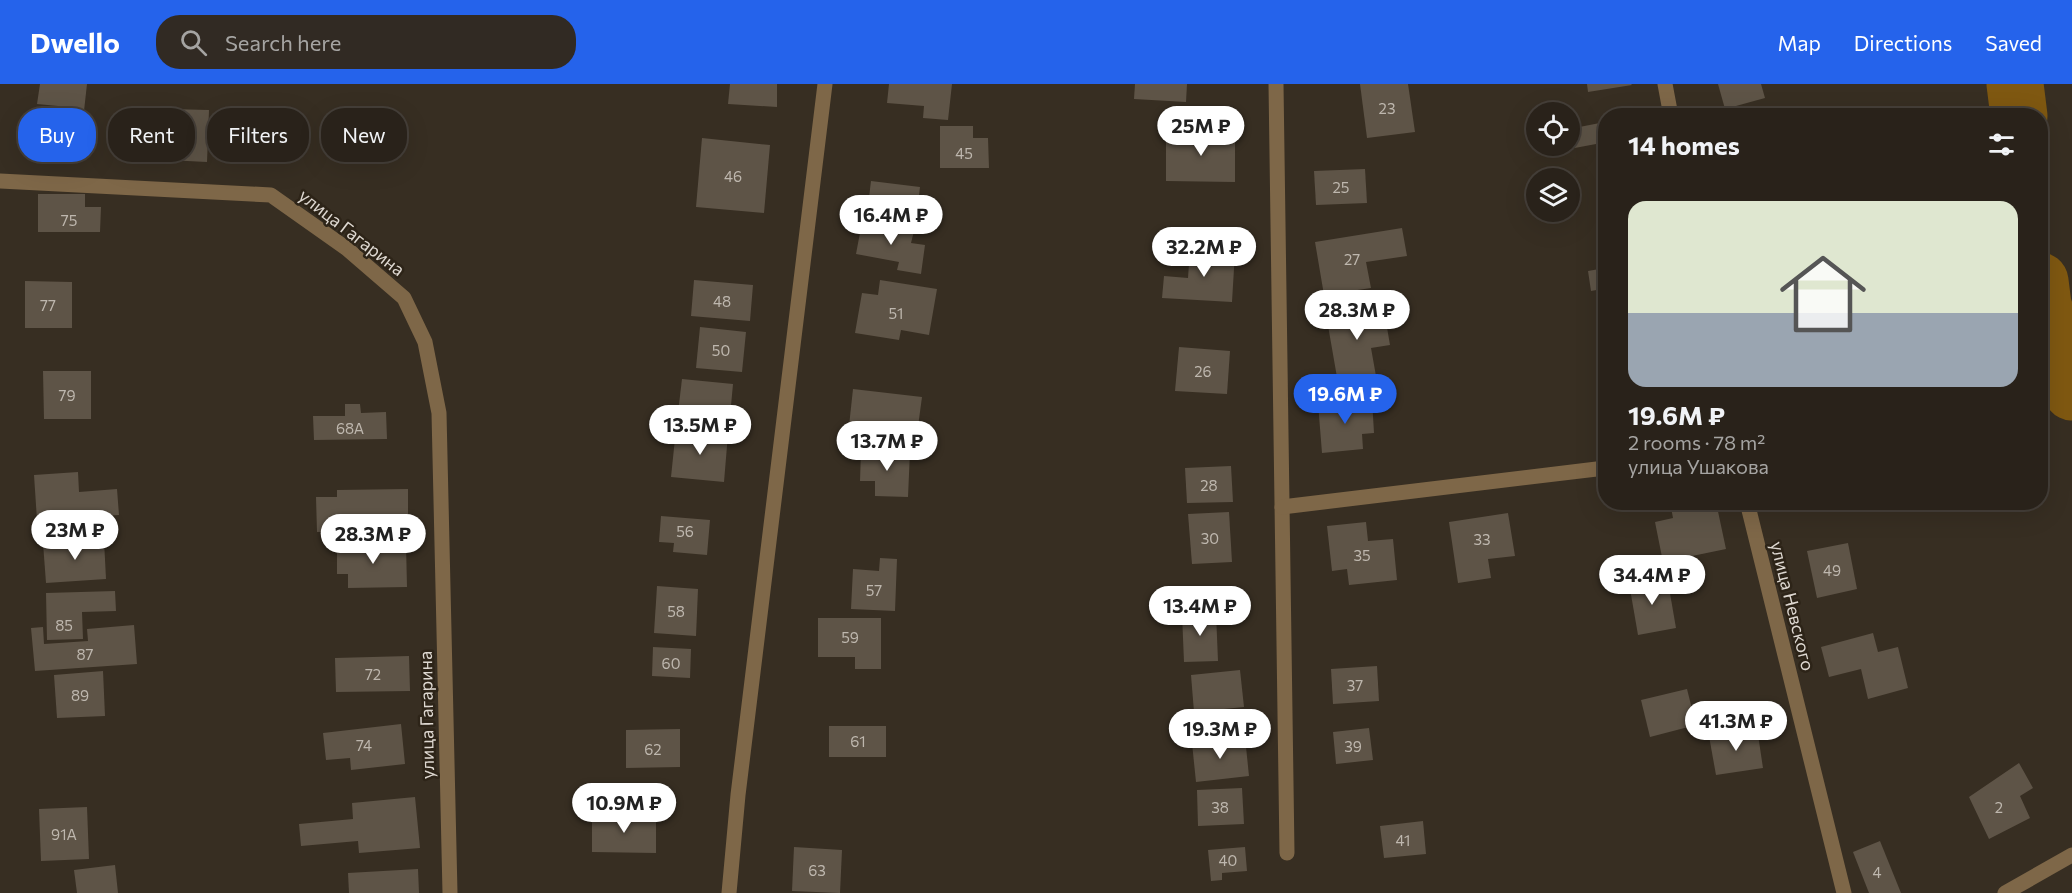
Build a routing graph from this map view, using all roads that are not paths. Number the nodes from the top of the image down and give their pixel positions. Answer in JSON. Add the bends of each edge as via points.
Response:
{"nodes":[{"id":1,"x":825,"y":84,"type":"edge"},
{"id":2,"x":1276,"y":84,"type":"edge"},
{"id":3,"x":1665,"y":84,"type":"edge"},
{"id":4,"x":1670,"y":108,"type":"edge"},
{"id":5,"x":0,"y":181,"type":"edge"},
{"id":6,"x":1598,"y":469,"type":"edge"},
{"id":7,"x":1282,"y":507,"type":"junction"},
{"id":8,"x":1749,"y":510,"type":"edge"},
{"id":9,"x":1287,"y":853,"type":"dead end"},
{"id":10,"x":2072,"y":855,"type":"edge"},
{"id":11,"x":450,"y":893,"type":"edge"},
{"id":12,"x":729,"y":893,"type":"edge"},
{"id":13,"x":1844,"y":893,"type":"edge"},
{"id":14,"x":2005,"y":893,"type":"edge"}],
"edges":[{"from":1,"to":12,"type":"street"},
{"from":2,"to":7,"type":"street"},
{"from":3,"to":4,"type":"street"},
{"from":5,"to":11,"type":"street","name":"улица Гагарина","via":[[271,195],[346,248],[404,298],[424,342],[439,413]]},
{"from":6,"to":7,"type":"street"},
{"from":7,"to":9,"type":"street"},
{"from":8,"to":13,"type":"street","name":"улица Невского"},
{"from":10,"to":14,"type":"street"}]}
